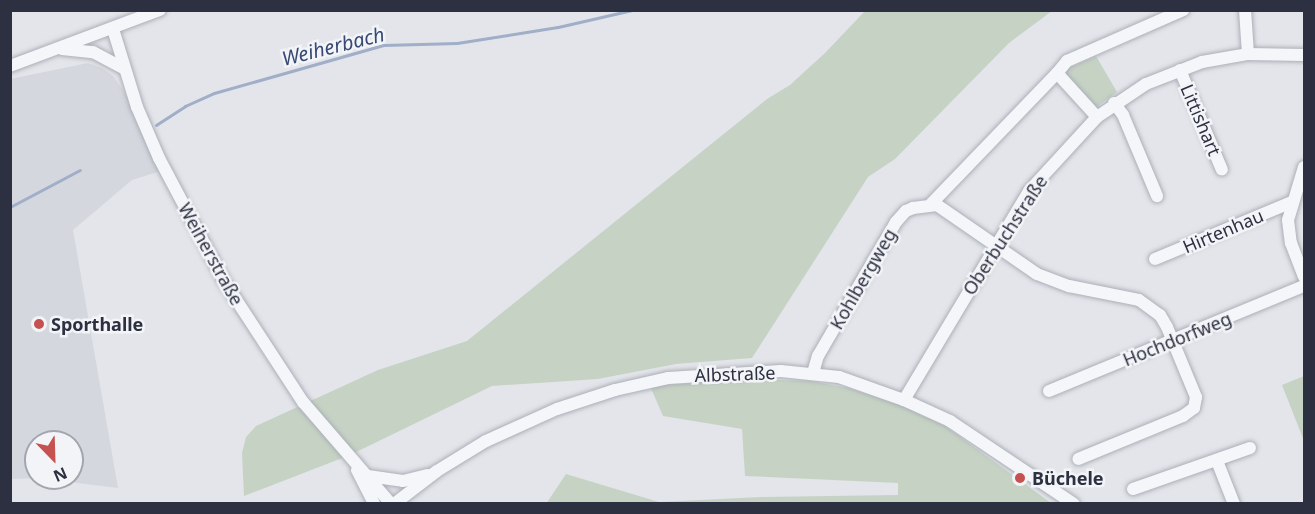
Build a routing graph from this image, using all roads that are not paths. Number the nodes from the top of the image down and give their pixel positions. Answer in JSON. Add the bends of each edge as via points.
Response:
{"nodes":[{"id":1,"x":160,"y":10,"type":"edge"},
{"id":2,"x":1183,"y":10,"type":"edge"},
{"id":3,"x":1245,"y":10,"type":"edge"},
{"id":4,"x":113,"y":29,"type":"junction"},
{"id":5,"x":56,"y":50,"type":"junction"},
{"id":6,"x":1248,"y":54,"type":"junction"},
{"id":7,"x":1305,"y":55,"type":"edge"},
{"id":8,"x":10,"y":66,"type":"edge"},
{"id":9,"x":123,"y":68,"type":"junction"},
{"id":10,"x":1180,"y":70,"type":"junction"},
{"id":11,"x":1057,"y":73,"type":"junction"},
{"id":12,"x":1114,"y":103,"type":"junction"},
{"id":13,"x":1097,"y":117,"type":"junction"},
{"id":14,"x":1305,"y":167,"type":"edge"},
{"id":15,"x":1222,"y":170,"type":"dead end"},
{"id":16,"x":1157,"y":196,"type":"dead end"},
{"id":17,"x":1292,"y":202,"type":"junction"},
{"id":18,"x":931,"y":204,"type":"junction"},
{"id":19,"x":994,"y":245,"type":"junction"},
{"id":20,"x":1155,"y":259,"type":"dead end"},
{"id":21,"x":1305,"y":277,"type":"edge"},
{"id":22,"x":1305,"y":286,"type":"edge"},
{"id":23,"x":1174,"y":340,"type":"junction"},
{"id":24,"x":813,"y":373,"type":"junction"},
{"id":25,"x":1049,"y":391,"type":"dead end"},
{"id":26,"x":904,"y":400,"type":"junction"},
{"id":27,"x":1250,"y":448,"type":"dead end"},
{"id":28,"x":350,"y":455,"type":"junction"},
{"id":29,"x":1078,"y":459,"type":"dead end"},
{"id":30,"x":1217,"y":461,"type":"junction"},
{"id":31,"x":437,"y":471,"type":"junction"},
{"id":32,"x":368,"y":476,"type":"junction"},
{"id":33,"x":1133,"y":489,"type":"dead end"},
{"id":34,"x":374,"y":504,"type":"edge"},
{"id":35,"x":393,"y":504,"type":"edge"},
{"id":36,"x":1074,"y":504,"type":"edge"},
{"id":37,"x":1234,"y":504,"type":"edge"}],
"edges":[{"from":1,"to":4,"type":"street"},
{"from":2,"to":11,"type":"street","name":"Kohlbergweg","via":[[1067,61]]},
{"from":3,"to":6,"type":"street"},
{"from":4,"to":5,"type":"street"},
{"from":4,"to":9,"type":"street","name":"Weiherstraße"},
{"from":5,"to":8,"type":"street"},
{"from":5,"to":9,"type":"street","via":[[93,52]]},
{"from":6,"to":7,"type":"street","name":"Oberbuchstraße"},
{"from":6,"to":10,"type":"street","name":"Oberbuchstraße"},
{"from":9,"to":28,"type":"street","name":"Weiherstraße","via":[[159,158],[224,281],[303,402]]},
{"from":10,"to":12,"type":"street","name":"Oberbuchstraße"},
{"from":10,"to":15,"type":"street","name":"Littishart"},
{"from":11,"to":13,"type":"street"},
{"from":11,"to":18,"type":"street","name":"Kohlbergweg"},
{"from":12,"to":13,"type":"street","name":"Oberbuchstraße"},
{"from":12,"to":16,"type":"street","via":[[1123,115]]},
{"from":13,"to":19,"type":"street","name":"Oberbuchstraße","via":[[1041,177]]},
{"from":14,"to":17,"type":"street"},
{"from":17,"to":20,"type":"street","name":"Hirtenhau"},
{"from":17,"to":21,"type":"street","via":[[1288,220],[1290,243]]},
{"from":18,"to":19,"type":"street","via":[[943,208]]},
{"from":18,"to":24,"type":"street","name":"Kohlbergweg","via":[[906,211],[896,222],[818,356]]},
{"from":19,"to":23,"type":"street","via":[[1054,282],[1120,294],[1149,305],[1160,315]]},
{"from":19,"to":26,"type":"street","name":"Oberbuchstraße"},
{"from":22,"to":23,"type":"street","name":"Hochdorfweg"},
{"from":23,"to":25,"type":"street","name":"Hochdorfweg"},
{"from":23,"to":29,"type":"street","via":[[1196,396],[1194,408]]},
{"from":24,"to":26,"type":"street","name":"Albstraße","via":[[850,380]]},
{"from":24,"to":31,"type":"street","name":"Albstraße","via":[[688,375],[626,387],[513,427]]},
{"from":26,"to":36,"type":"street","name":"Albstraße","via":[[950,421]]},
{"from":27,"to":30,"type":"street"},
{"from":28,"to":32,"type":"street","name":"Weiherstraße"},
{"from":28,"to":34,"type":"street","name":"Weiherstraße"},
{"from":30,"to":33,"type":"street"},
{"from":30,"to":37,"type":"street"},
{"from":31,"to":32,"type":"street","via":[[403,480]]},
{"from":31,"to":35,"type":"street","name":"Albstraße"},
{"from":32,"to":35,"type":"street","name":"Weiherstraße"}]}
